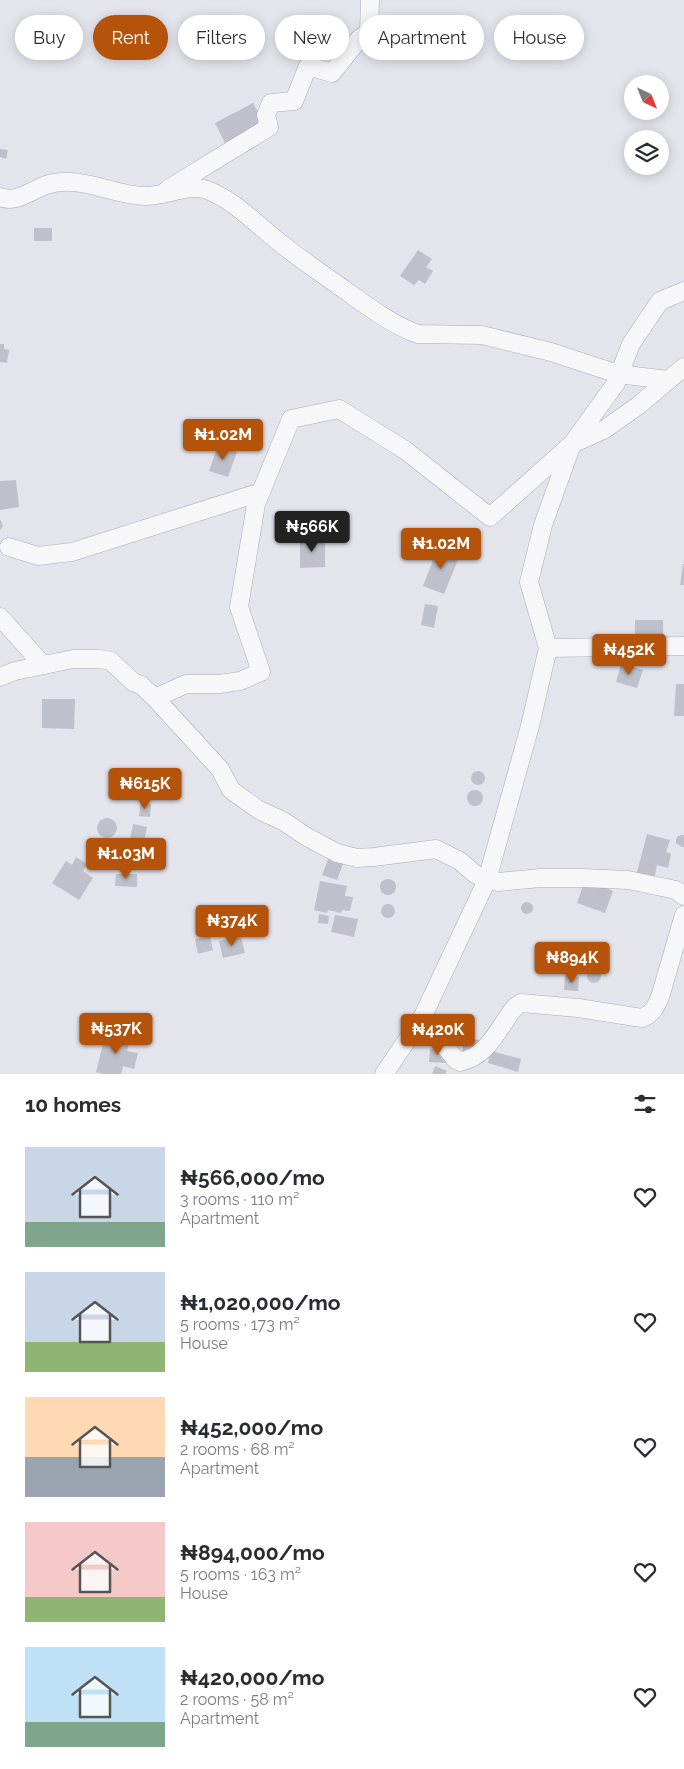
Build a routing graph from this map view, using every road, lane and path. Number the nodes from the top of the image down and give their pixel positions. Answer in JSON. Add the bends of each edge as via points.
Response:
{"nodes":[{"id":1,"x":370,"y":0,"type":"edge"},
{"id":2,"x":156,"y":196,"type":"junction"},
{"id":3,"x":0,"y":197,"type":"edge"},
{"id":4,"x":684,"y":291,"type":"edge"},
{"id":5,"x":683,"y":368,"type":"edge"},
{"id":6,"x":618,"y":374,"type":"junction"},
{"id":7,"x":662,"y":379,"type":"junction"},
{"id":8,"x":572,"y":444,"type":"junction"},
{"id":9,"x":260,"y":492,"type":"junction"},
{"id":10,"x":9,"y":548,"type":"dead end"},
{"id":11,"x":0,"y":617,"type":"edge"},
{"id":12,"x":684,"y":646,"type":"edge"},
{"id":13,"x":548,"y":648,"type":"junction"},
{"id":14,"x":43,"y":665,"type":"junction"},
{"id":15,"x":0,"y":677,"type":"edge"},
{"id":16,"x":155,"y":698,"type":"junction"},
{"id":17,"x":487,"y":880,"type":"junction"},
{"id":18,"x":684,"y":896,"type":"edge"},
{"id":19,"x":684,"y":915,"type":"edge"},
{"id":20,"x":422,"y":1018,"type":"junction"},
{"id":21,"x":384,"y":1074,"type":"edge"}],
"edges":[{"from":1,"to":2,"type":"street","via":[[370,32],[359,39],[332,72],[308,66],[294,101],[271,103],[266,115],[269,127]]},
{"from":2,"to":3,"type":"street","via":[[124,194],[78,182],[48,184],[12,199]]},
{"from":2,"to":6,"type":"street","via":[[194,188],[214,193],[365,304],[410,331],[482,336],[551,352]]},
{"from":4,"to":6,"type":"street","via":[[660,301],[631,344]]},
{"from":5,"to":7,"type":"street"},
{"from":6,"to":7,"type":"street"},
{"from":6,"to":8,"type":"street","via":[[616,383]]},
{"from":7,"to":8,"type":"street","via":[[639,405],[605,429]]},
{"from":8,"to":9,"type":"street","via":[[490,517],[405,450],[339,409],[291,419]]},
{"from":8,"to":13,"type":"street","via":[[544,525],[529,582]]},
{"from":9,"to":10,"type":"street","via":[[72,552],[38,556]]},
{"from":9,"to":16,"type":"street","via":[[239,607],[261,672],[240,681],[186,684]]},
{"from":11,"to":14,"type":"street"},
{"from":12,"to":13,"type":"street"},
{"from":13,"to":17,"type":"street"},
{"from":14,"to":15,"type":"street"},
{"from":14,"to":16,"type":"street","via":[[88,658],[111,661]]},
{"from":16,"to":17,"type":"street","via":[[220,769],[231,790],[307,837],[357,858],[436,849]]},
{"from":17,"to":18,"type":"street","via":[[628,880],[676,890]]},
{"from":17,"to":20,"type":"street"},
{"from":19,"to":20,"type":"street","via":[[660,997],[655,1009],[642,1018],[521,1003],[512,1010],[485,1049],[460,1062]]},
{"from":20,"to":21,"type":"street"}]}
